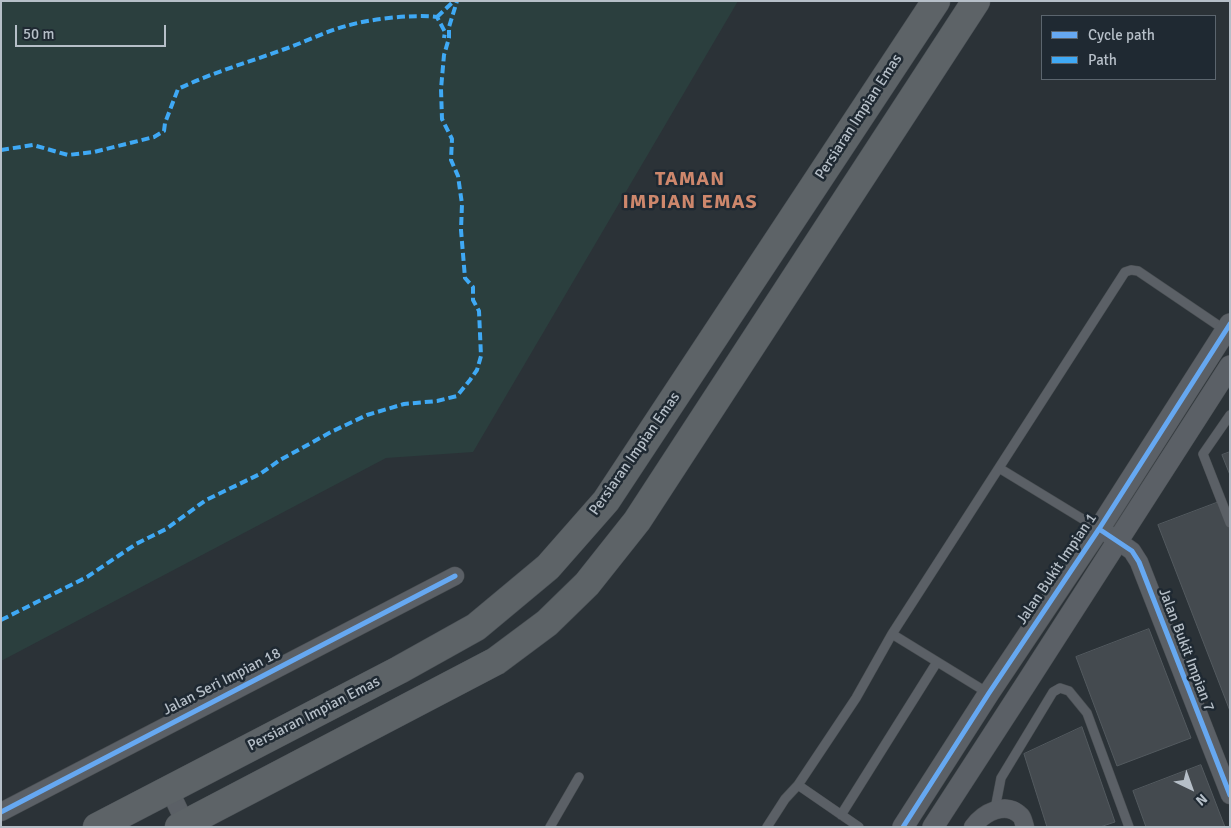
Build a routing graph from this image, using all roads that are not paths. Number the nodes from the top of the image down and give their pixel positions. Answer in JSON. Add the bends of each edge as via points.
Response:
{"nodes":[{"id":1,"x":936,"y":1,"type":"edge"},
{"id":2,"x":976,"y":1,"type":"edge"},
{"id":3,"x":1228,"y":327,"type":"edge"},
{"id":4,"x":1230,"y":366,"type":"edge"},
{"id":5,"x":1230,"y":415,"type":"edge"},
{"id":6,"x":999,"y":468,"type":"junction"},
{"id":7,"x":1230,"y":523,"type":"edge"},
{"id":8,"x":1099,"y":528,"type":"junction"},
{"id":9,"x":1119,"y":541,"type":"junction"},
{"id":10,"x":455,"y":576,"type":"dead end"},
{"id":11,"x":892,"y":634,"type":"junction"},
{"id":12,"x":937,"y":662,"type":"junction"},
{"id":13,"x":989,"y":693,"type":"junction"},
{"id":14,"x":579,"y":777,"type":"dead end"},
{"id":15,"x":798,"y":785,"type":"junction"},
{"id":16,"x":169,"y":790,"type":"junction"},
{"id":17,"x":1230,"y":795,"type":"edge"},
{"id":18,"x":995,"y":809,"type":"junction"},
{"id":19,"x":1,"y":812,"type":"edge"},
{"id":20,"x":841,"y":815,"type":"junction"},
{"id":21,"x":184,"y":826,"type":"edge"},
{"id":22,"x":97,"y":827,"type":"edge"},
{"id":23,"x":550,"y":827,"type":"edge"},
{"id":24,"x":766,"y":827,"type":"edge"},
{"id":25,"x":859,"y":827,"type":"edge"},
{"id":26,"x":903,"y":827,"type":"edge"},
{"id":27,"x":933,"y":827,"type":"edge"},
{"id":28,"x":973,"y":827,"type":"edge"},
{"id":29,"x":1025,"y":827,"type":"edge"},
{"id":30,"x":1129,"y":827,"type":"edge"}],
"edges":[{"from":1,"to":16,"type":"main road","name":"Persiaran Impian Emas","via":[[606,501],[548,567],[476,627]]},
{"from":2,"to":21,"type":"main road","via":[[637,521],[587,584],[547,623],[496,661]]},
{"from":3,"to":6,"type":"lane","via":[[1138,271],[1125,272]]},
{"from":3,"to":8,"type":"street","name":"Jalan Bukit Impian 1"},
{"from":4,"to":9,"type":"street"},
{"from":5,"to":7,"type":"lane","via":[[1203,454]]},
{"from":6,"to":8,"type":"lane"},
{"from":6,"to":11,"type":"lane"},
{"from":8,"to":9,"type":"street","name":"Jalan Bukit Impian 7"},
{"from":8,"to":13,"type":"street","name":"Jalan Bukit Impian 1"},
{"from":9,"to":17,"type":"street","name":"Jalan Bukit Impian 7","via":[[1132,551],[1139,562]]},
{"from":9,"to":27,"type":"street"},
{"from":10,"to":19,"type":"street","name":"Jalan Seri Impian 18"},
{"from":11,"to":12,"type":"lane"},
{"from":11,"to":15,"type":"lane","via":[[856,698]]},
{"from":12,"to":13,"type":"lane"},
{"from":12,"to":20,"type":"lane"},
{"from":13,"to":26,"type":"street","name":"Jalan Bukit Impian 1"},
{"from":14,"to":23,"type":"lane"},
{"from":15,"to":20,"type":"lane"},
{"from":15,"to":24,"type":"lane"},
{"from":16,"to":21,"type":"street"},
{"from":16,"to":22,"type":"main road","name":"Persiaran Impian Emas"},
{"from":18,"to":28,"type":"street"},
{"from":18,"to":29,"type":"street","via":[[1008,808],[1021,816]]},
{"from":18,"to":30,"type":"lane","via":[[1001,778],[1054,692],[1060,688],[1069,691],[1087,713]]},
{"from":20,"to":25,"type":"lane"}]}
